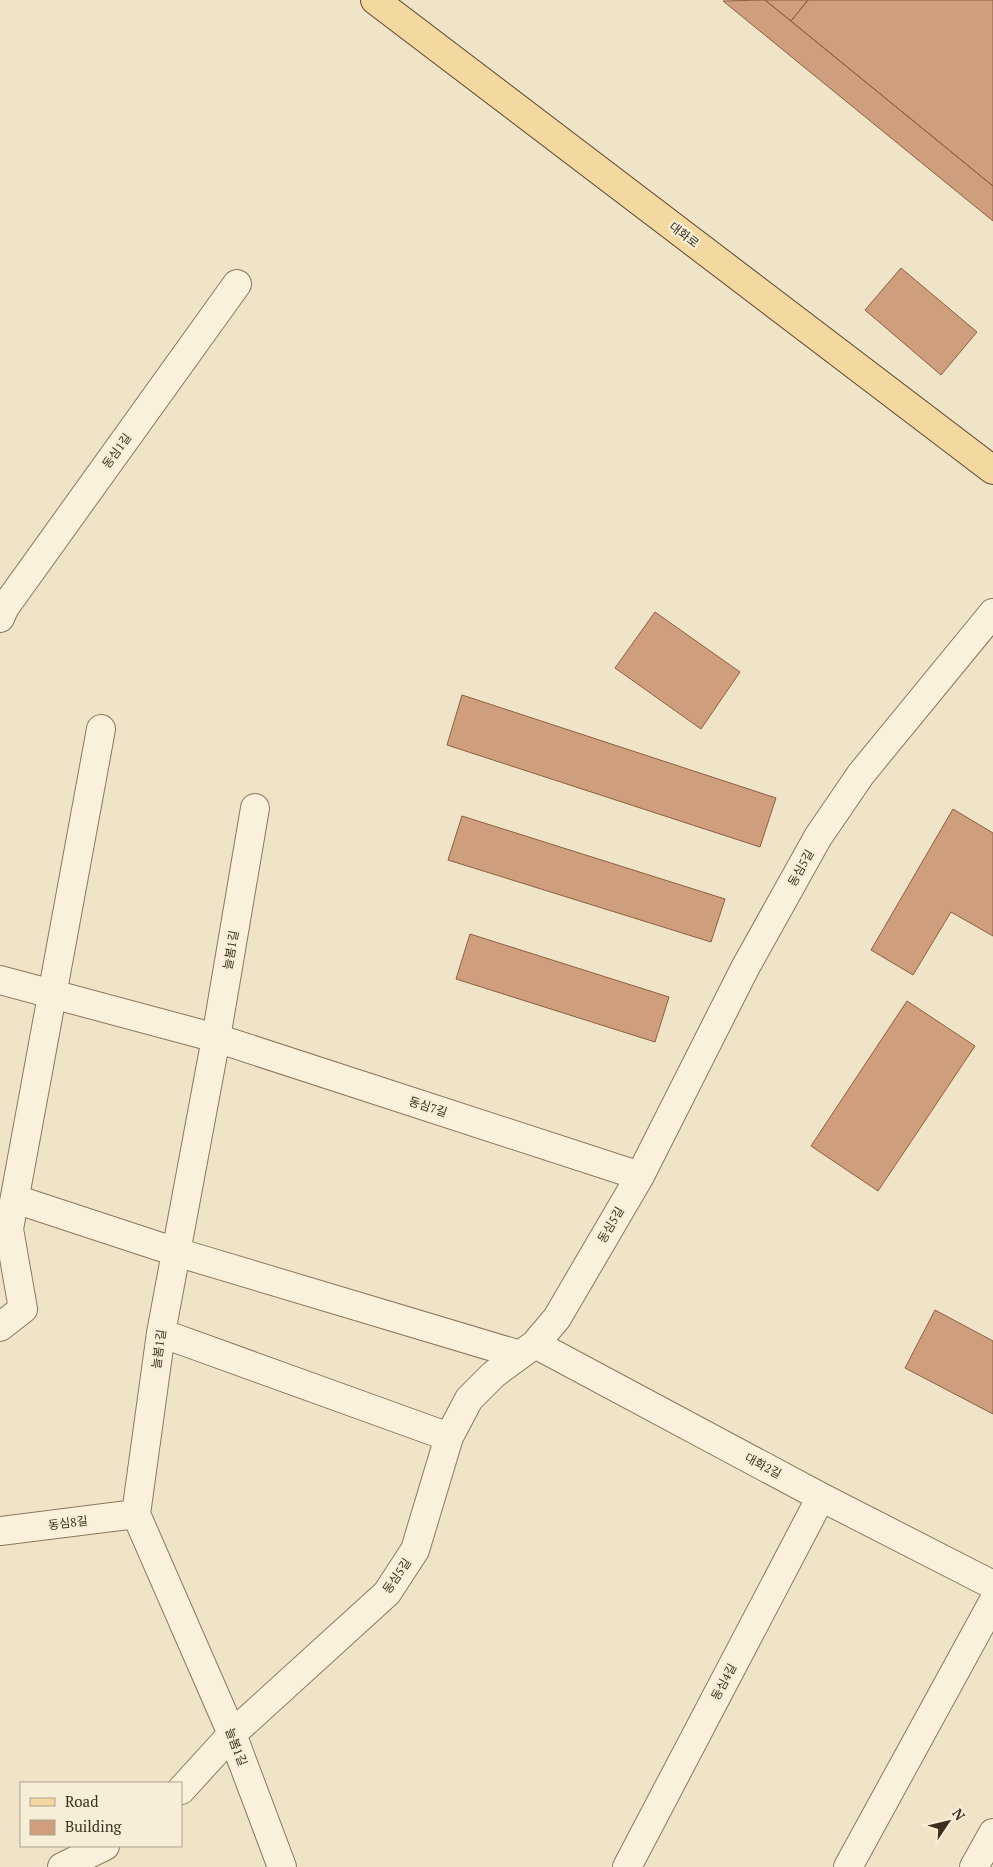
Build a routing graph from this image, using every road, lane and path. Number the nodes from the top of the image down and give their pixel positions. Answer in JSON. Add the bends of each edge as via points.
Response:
{"nodes":[{"id":1,"x":375,"y":0,"type":"edge"},
{"id":2,"x":237,"y":284,"type":"dead end"},
{"id":3,"x":993,"y":470,"type":"edge"},
{"id":4,"x":993,"y":613,"type":"edge"},
{"id":5,"x":0,"y":618,"type":"edge"},
{"id":6,"x":101,"y":729,"type":"dead end"},
{"id":7,"x":254,"y":808,"type":"dead end"},
{"id":8,"x":0,"y":980,"type":"edge"},
{"id":9,"x":52,"y":994,"type":"junction"},
{"id":10,"x":216,"y":1038,"type":"junction"},
{"id":11,"x":640,"y":1176,"type":"junction"},
{"id":12,"x":15,"y":1199,"type":"junction"},
{"id":13,"x":176,"y":1252,"type":"junction"},
{"id":14,"x":0,"y":1327,"type":"edge"},
{"id":15,"x":161,"y":1333,"type":"junction"},
{"id":16,"x":528,"y":1350,"type":"junction"},
{"id":17,"x":449,"y":1438,"type":"junction"},
{"id":18,"x":821,"y":1497,"type":"junction"},
{"id":19,"x":136,"y":1514,"type":"junction"},
{"id":20,"x":0,"y":1531,"type":"edge"},
{"id":21,"x":993,"y":1585,"type":"edge"},
{"id":22,"x":993,"y":1602,"type":"edge"},
{"id":23,"x":232,"y":1734,"type":"junction"},
{"id":24,"x":182,"y":1789,"type":"edge"},
{"id":25,"x":993,"y":1833,"type":"edge"},
{"id":26,"x":103,"y":1847,"type":"edge"},
{"id":27,"x":62,"y":1867,"type":"edge"},
{"id":28,"x":282,"y":1867,"type":"edge"},
{"id":29,"x":627,"y":1867,"type":"edge"},
{"id":30,"x":848,"y":1867,"type":"edge"},
{"id":31,"x":974,"y":1867,"type":"edge"}],
"edges":[{"from":1,"to":3,"type":"main road","name":"대화로"},
{"from":2,"to":5,"type":"street","name":"동심1길"},
{"from":4,"to":11,"type":"street","name":"동심5길","via":[[861,774],[818,837],[745,968]]},
{"from":6,"to":9,"type":"street"},
{"from":7,"to":10,"type":"street","name":"늘봄1길"},
{"from":8,"to":9,"type":"street","name":"동심7길"},
{"from":9,"to":10,"type":"street","name":"동심7길"},
{"from":9,"to":12,"type":"street"},
{"from":10,"to":11,"type":"street","name":"동심7길"},
{"from":10,"to":13,"type":"street","name":"늘봄1길"},
{"from":11,"to":16,"type":"street","name":"동심5길","via":[[557,1318]]},
{"from":12,"to":13,"type":"street","name":"대화2길"},
{"from":12,"to":14,"type":"street","via":[[9,1229],[23,1309]]},
{"from":13,"to":15,"type":"street","name":"늘봄1길"},
{"from":13,"to":16,"type":"street","name":"대화2길"},
{"from":15,"to":17,"type":"street"},
{"from":15,"to":19,"type":"street","name":"늘봄1길"},
{"from":16,"to":17,"type":"street","name":"동심5길","via":[[494,1374],[469,1399]]},
{"from":16,"to":18,"type":"street","name":"대화2길"},
{"from":17,"to":23,"type":"street","name":"동심5길","via":[[416,1550],[387,1593]]},
{"from":18,"to":21,"type":"street","name":"대화2길"},
{"from":18,"to":29,"type":"street","name":"동심4길"},
{"from":19,"to":20,"type":"street","name":"동심8길"},
{"from":19,"to":23,"type":"street","name":"늘봄1길"},
{"from":22,"to":30,"type":"street"},
{"from":23,"to":24,"type":"street","name":"동심5길"},
{"from":23,"to":28,"type":"street","name":"늘봄1길"},
{"from":25,"to":31,"type":"street"},
{"from":26,"to":27,"type":"street"}]}
